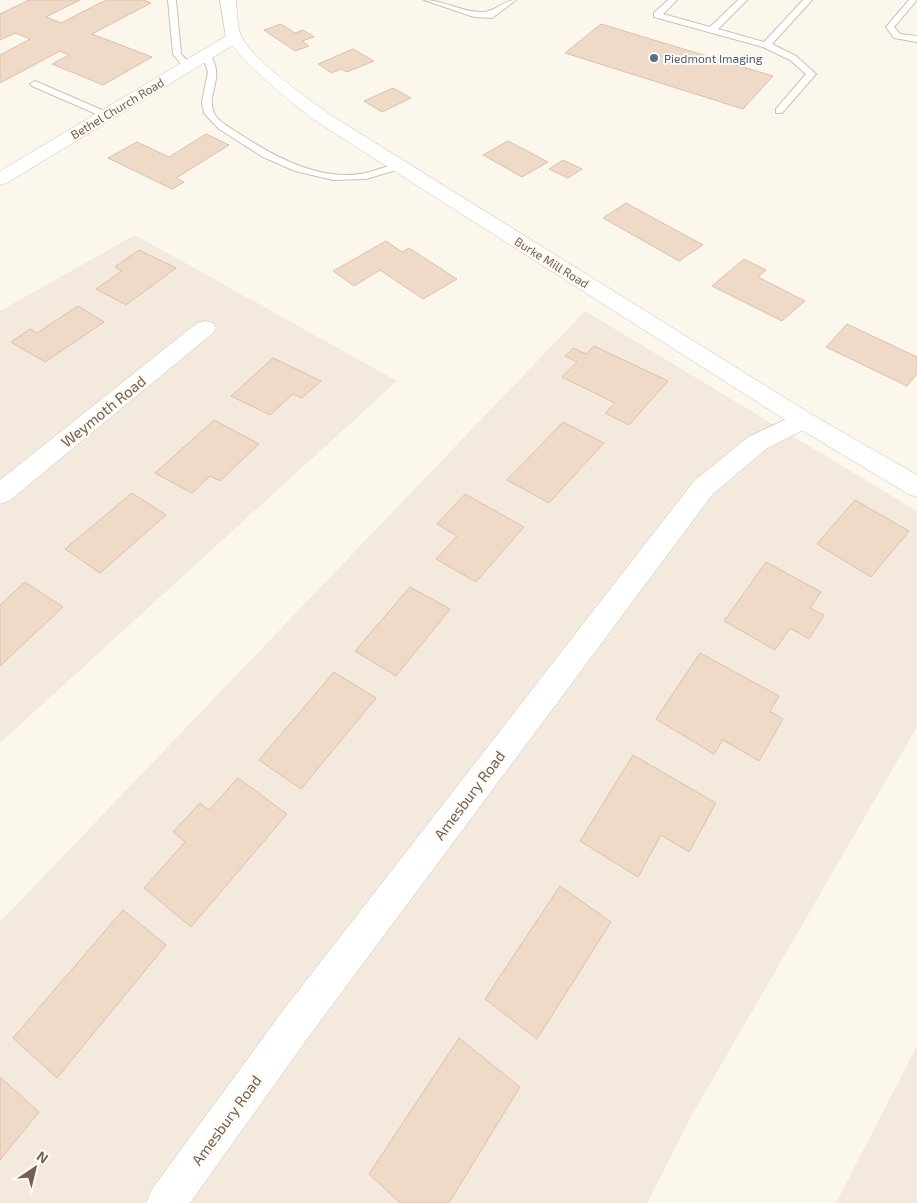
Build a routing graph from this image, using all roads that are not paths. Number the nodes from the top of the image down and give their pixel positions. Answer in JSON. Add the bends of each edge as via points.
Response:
{"nodes":[{"id":1,"x":172,"y":0,"type":"edge"},
{"id":2,"x":228,"y":0,"type":"edge"},
{"id":3,"x":428,"y":0,"type":"edge"},
{"id":4,"x":510,"y":0,"type":"edge"},
{"id":5,"x":673,"y":0,"type":"edge"},
{"id":6,"x":743,"y":0,"type":"edge"},
{"id":7,"x":808,"y":0,"type":"edge"},
{"id":8,"x":913,"y":0,"type":"edge"},
{"id":9,"x":712,"y":30,"type":"junction"},
{"id":10,"x":234,"y":38,"type":"junction"},
{"id":11,"x":917,"y":40,"type":"edge"},
{"id":12,"x":766,"y":45,"type":"junction"},
{"id":13,"x":206,"y":55,"type":"junction"},
{"id":14,"x":187,"y":66,"type":"junction"},
{"id":15,"x":35,"y":84,"type":"dead end"},
{"id":16,"x":779,"y":111,"type":"dead end"},
{"id":17,"x":106,"y":115,"type":"junction"},
{"id":18,"x":399,"y":166,"type":"junction"},
{"id":19,"x":0,"y":179,"type":"edge"},
{"id":20,"x":205,"y":328,"type":"dead end"},
{"id":21,"x":802,"y":420,"type":"junction"},
{"id":22,"x":917,"y":487,"type":"edge"},
{"id":23,"x":0,"y":494,"type":"edge"},
{"id":24,"x":166,"y":1203,"type":"edge"}],
"edges":[{"from":1,"to":14,"type":"lane","via":[[177,54]]},
{"from":2,"to":10,"type":"street"},
{"from":3,"to":4,"type":"lane","via":[[477,15],[492,15]]},
{"from":5,"to":9,"type":"lane","via":[[657,15]]},
{"from":6,"to":9,"type":"lane"},
{"from":7,"to":12,"type":"lane"},
{"from":8,"to":11,"type":"lane","via":[[890,27],[897,36]]},
{"from":9,"to":12,"type":"lane"},
{"from":10,"to":13,"type":"street","name":"Bethel Church Road"},
{"from":10,"to":18,"type":"street","name":"Burke Mill Road","via":[[277,83],[323,118]]},
{"from":12,"to":16,"type":"lane","via":[[793,58],[811,74]]},
{"from":13,"to":14,"type":"street","name":"Bethel Church Road"},
{"from":13,"to":18,"type":"lane","via":[[213,71],[206,103],[210,114],[247,144],[290,166],[335,177],[365,176]]},
{"from":14,"to":17,"type":"street","name":"Bethel Church Road"},
{"from":15,"to":17,"type":"lane"},
{"from":17,"to":19,"type":"street","name":"Bethel Church Road"},
{"from":18,"to":21,"type":"street","name":"Burke Mill Road"},
{"from":20,"to":23,"type":"street","name":"Weymoth Road"},
{"from":21,"to":22,"type":"street","name":"Burke Mill Road"},
{"from":21,"to":24,"type":"street","name":"Amesbury Road","via":[[756,443],[703,488],[297,1022]]}]}
